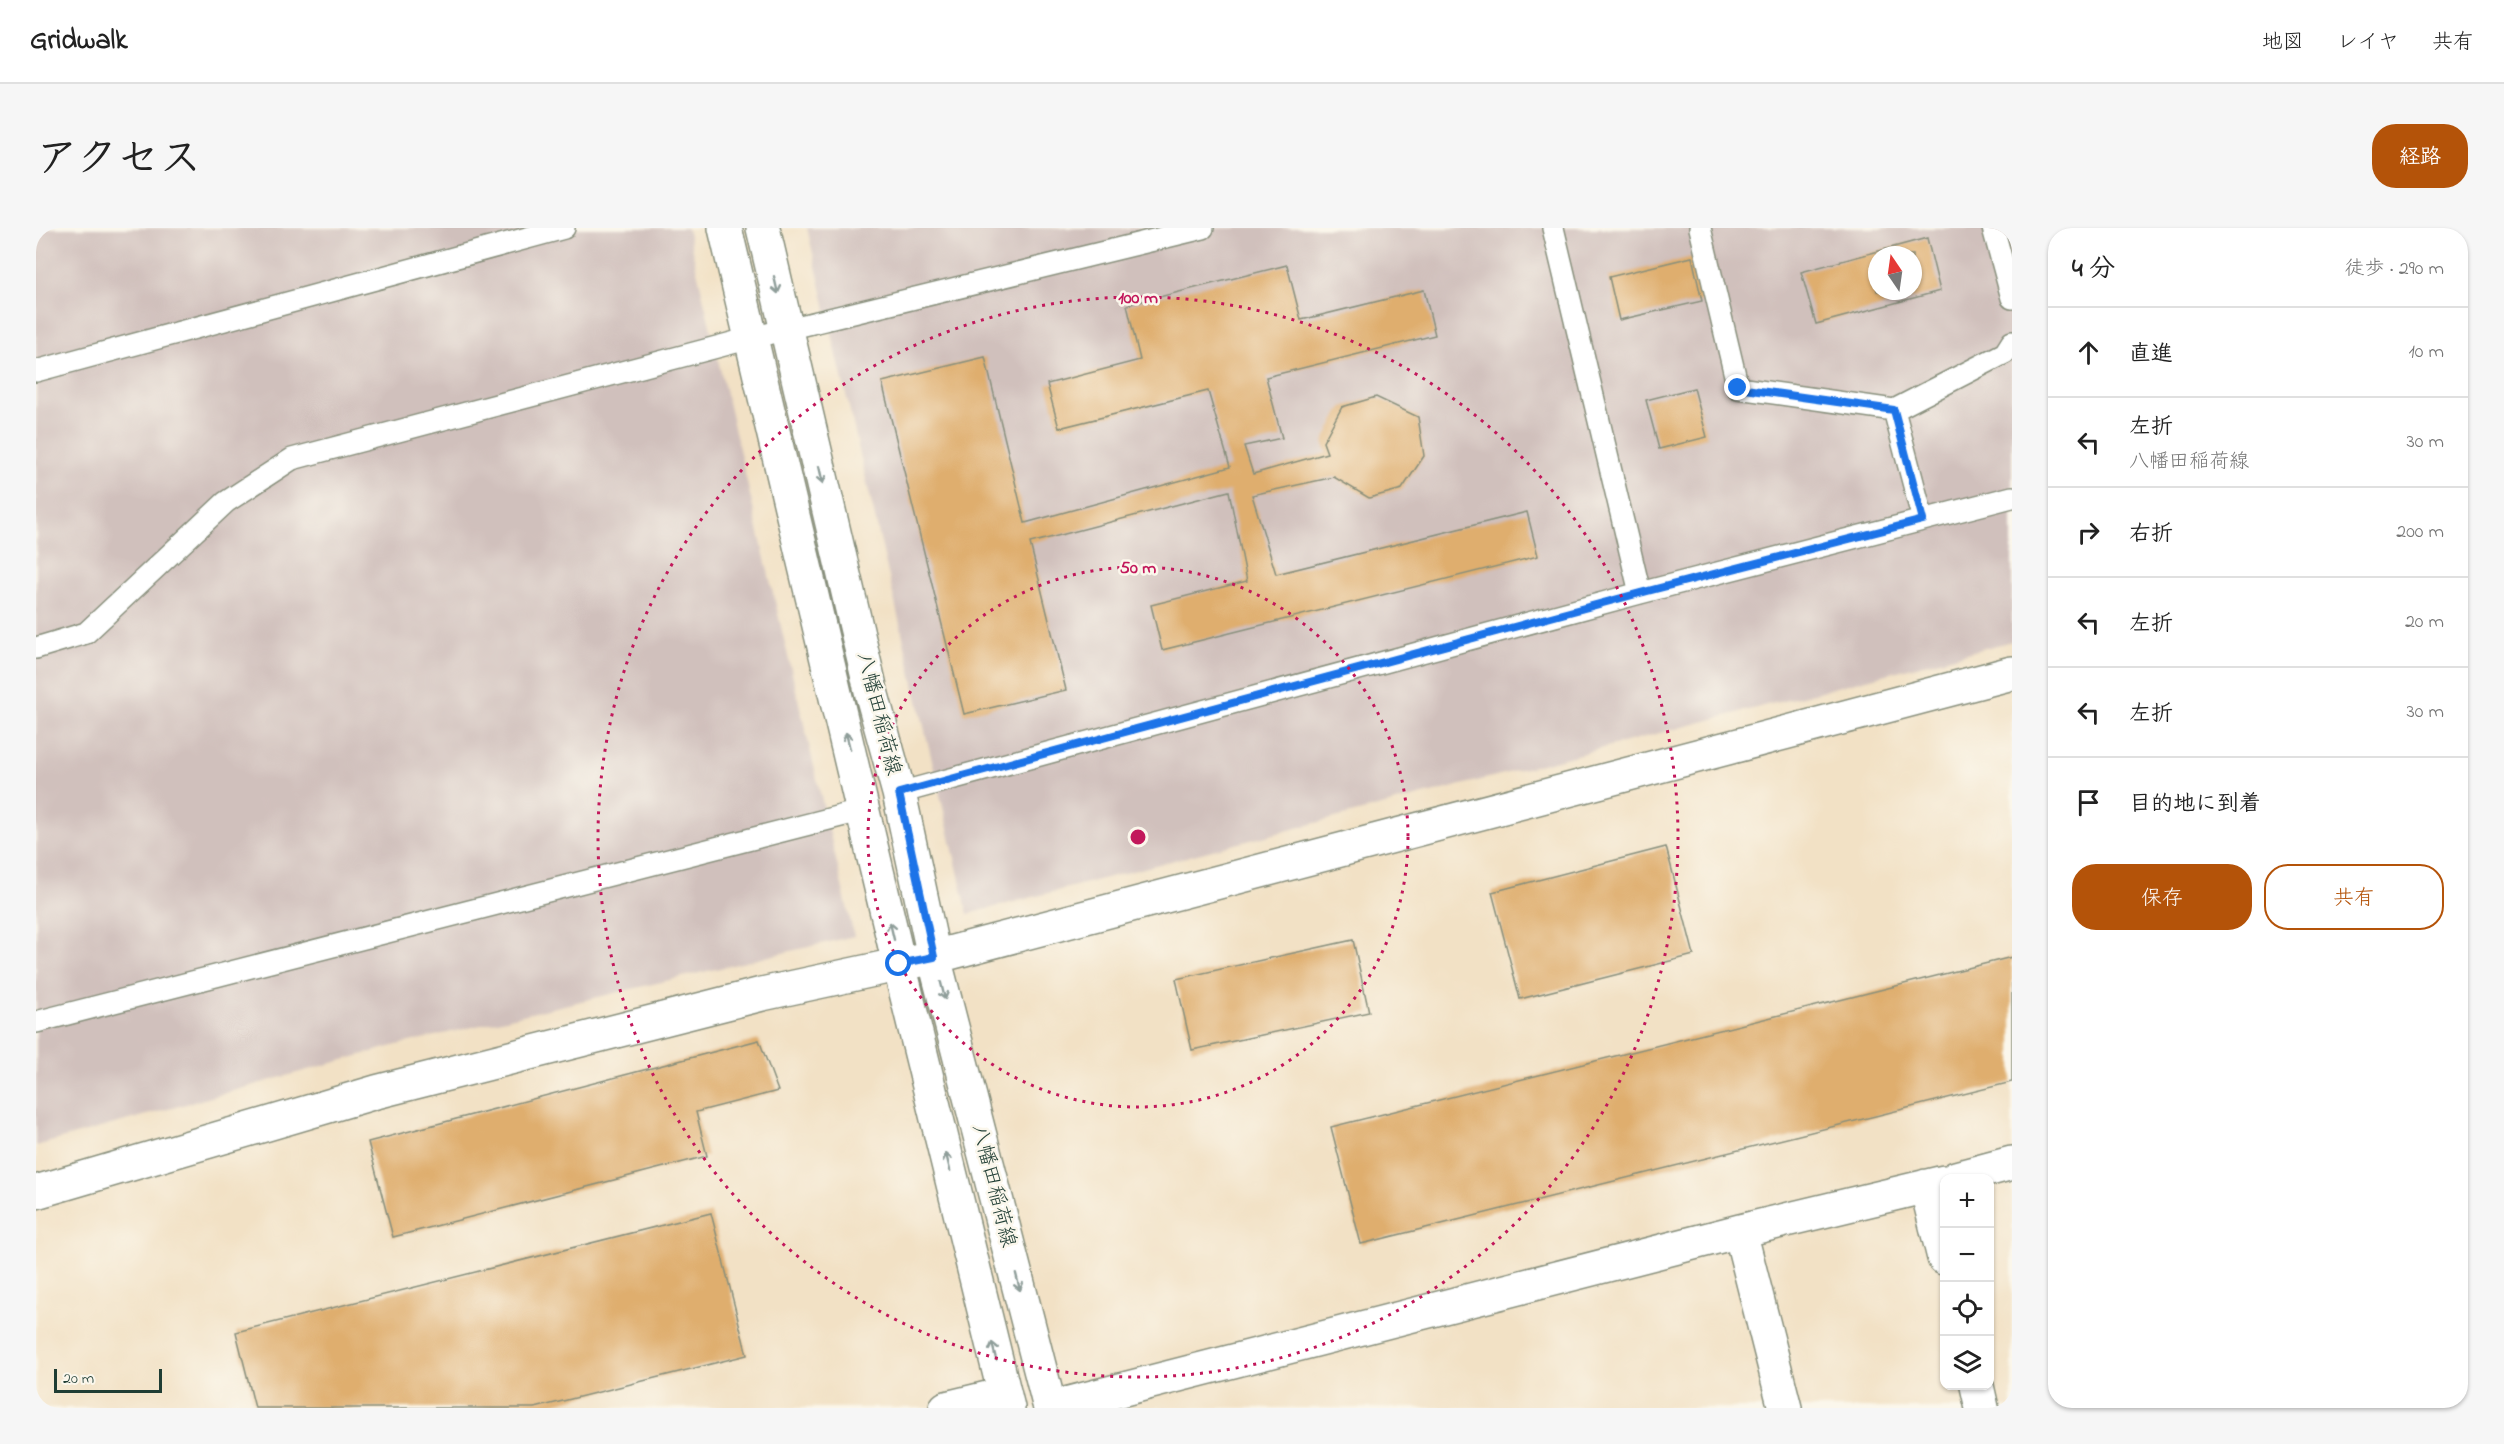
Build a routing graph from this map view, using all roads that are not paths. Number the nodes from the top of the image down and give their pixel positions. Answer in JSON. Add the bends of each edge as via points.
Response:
{"nodes":[{"id":1,"x":564,"y":228,"type":"edge"},
{"id":2,"x":725,"y":228,"type":"edge"},
{"id":3,"x":763,"y":228,"type":"edge"},
{"id":4,"x":1203,"y":228,"type":"edge"},
{"id":5,"x":1553,"y":228,"type":"edge"},
{"id":6,"x":1700,"y":228,"type":"edge"},
{"id":7,"x":1993,"y":228,"type":"edge"},
{"id":8,"x":2012,"y":298,"type":"edge"},
{"id":9,"x":786,"y":329,"type":"junction"},
{"id":10,"x":751,"y":338,"type":"junction"},
{"id":11,"x":2012,"y":342,"type":"edge"},
{"id":12,"x":36,"y":371,"type":"edge"},
{"id":13,"x":1894,"y":410,"type":"junction"},
{"id":14,"x":2012,"y":497,"type":"edge"},
{"id":15,"x":1923,"y":520,"type":"junction"},
{"id":16,"x":1640,"y":593,"type":"junction"},
{"id":17,"x":36,"y":648,"type":"edge"},
{"id":18,"x":2012,"y":673,"type":"edge"},
{"id":19,"x":899,"y":793,"type":"junction"},
{"id":20,"x":864,"y":810,"type":"junction"},
{"id":21,"x":934,"y":957,"type":"junction"},
{"id":22,"x":899,"y":964,"type":"junction"},
{"id":23,"x":36,"y":1022,"type":"edge"},
{"id":24,"x":2012,"y":1164,"type":"edge"},
{"id":25,"x":1973,"y":1174,"type":"edge"},
{"id":26,"x":1940,"y":1182,"type":"edge"},
{"id":27,"x":36,"y":1192,"type":"edge"},
{"id":28,"x":1740,"y":1231,"type":"junction"},
{"id":29,"x":1978,"y":1390,"type":"edge"},
{"id":30,"x":1006,"y":1401,"type":"edge"},
{"id":31,"x":946,"y":1408,"type":"edge"},
{"id":32,"x":1050,"y":1408,"type":"edge"},
{"id":33,"x":1785,"y":1408,"type":"edge"},
{"id":34,"x":1982,"y":1408,"type":"edge"}],
"edges":[{"from":1,"to":12,"type":"lane"},
{"from":2,"to":10,"type":"street","name":"八幡田稲荷線"},
{"from":3,"to":9,"type":"street","name":"八幡田稲荷線","one_way":true},
{"from":4,"to":9,"type":"lane"},
{"from":5,"to":16,"type":"lane"},
{"from":6,"to":13,"type":"lane","via":[[1738,388]]},
{"from":7,"to":8,"type":"lane"},
{"from":9,"to":10,"type":"lane"},
{"from":9,"to":19,"type":"street","name":"八幡田稲荷線","one_way":true},
{"from":10,"to":17,"type":"lane","via":[[292,459],[226,502],[86,633]]},
{"from":20,"to":10,"type":"street","name":"八幡田稲荷線","one_way":true},
{"from":11,"to":13,"type":"lane","via":[[2005,353]]},
{"from":13,"to":15,"type":"lane"},
{"from":14,"to":15,"type":"lane"},
{"from":15,"to":16,"type":"lane"},
{"from":16,"to":19,"type":"lane"},
{"from":18,"to":21,"type":"street"},
{"from":19,"to":21,"type":"street","name":"八幡田稲荷線"},
{"from":22,"to":20,"type":"street","name":"八幡田稲荷線","one_way":true},
{"from":20,"to":23,"type":"lane"},
{"from":21,"to":22,"type":"street"},
{"from":21,"to":32,"type":"street","name":"八幡田稲荷線","one_way":true},
{"from":22,"to":27,"type":"street","via":[[762,994],[376,1092]]},
{"from":30,"to":22,"type":"street","name":"八幡田稲荷線","one_way":true},
{"from":24,"to":25,"type":"street"},
{"from":26,"to":28,"type":"street"},
{"from":28,"to":32,"type":"street"},
{"from":28,"to":33,"type":"street"},
{"from":29,"to":34,"type":"street"},
{"from":30,"to":31,"type":"street"}]}
